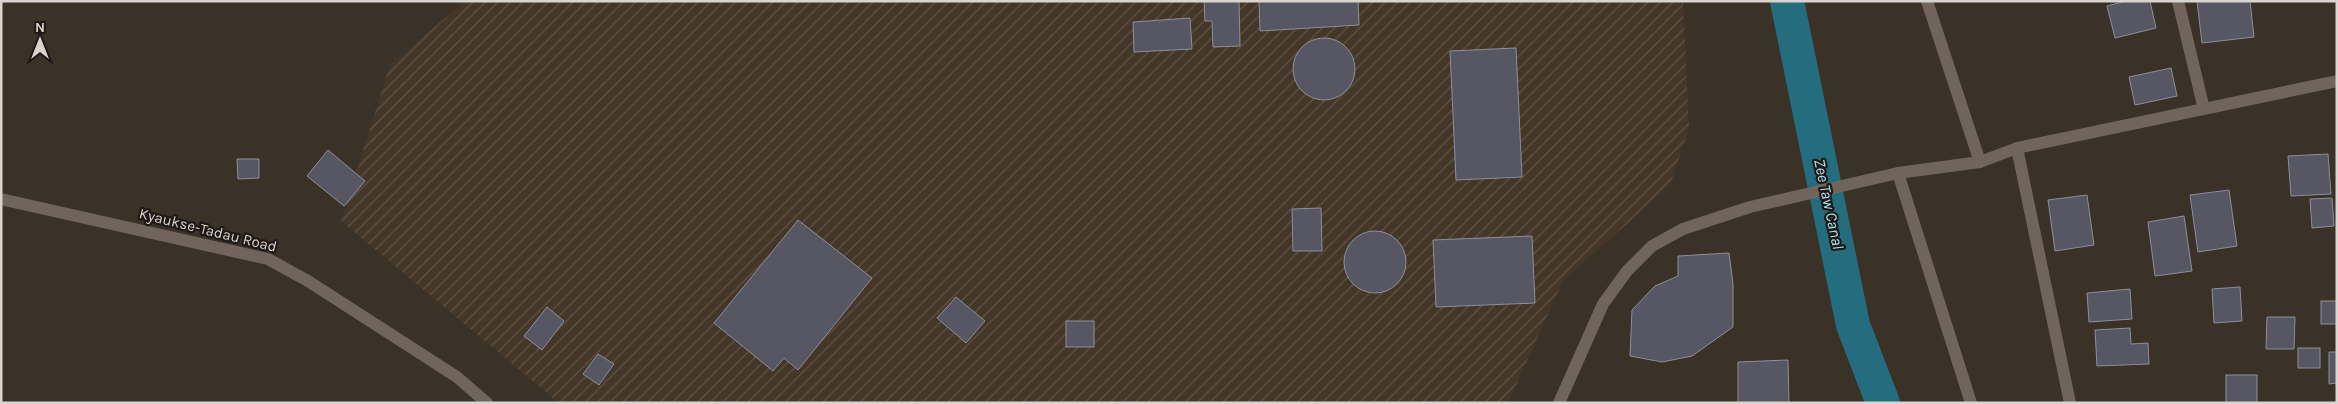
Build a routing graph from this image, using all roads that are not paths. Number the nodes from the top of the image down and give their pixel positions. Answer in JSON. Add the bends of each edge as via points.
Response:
{"nodes":[{"id":1,"x":1927,"y":1,"type":"edge"},
{"id":2,"x":2178,"y":1,"type":"edge"},
{"id":3,"x":2337,"y":81,"type":"edge"},
{"id":4,"x":2204,"y":109,"type":"junction"},
{"id":5,"x":2017,"y":148,"type":"junction"},
{"id":6,"x":1980,"y":162,"type":"junction"},
{"id":7,"x":1898,"y":173,"type":"junction"},
{"id":8,"x":1,"y":199,"type":"edge"},
{"id":9,"x":487,"y":403,"type":"edge"},
{"id":10,"x":1559,"y":403,"type":"edge"},
{"id":11,"x":1972,"y":403,"type":"edge"},
{"id":12,"x":2070,"y":403,"type":"edge"}],
"edges":[{"from":1,"to":6,"type":"street"},
{"from":2,"to":4,"type":"street"},
{"from":3,"to":4,"type":"street"},
{"from":4,"to":5,"type":"street"},
{"from":5,"to":6,"type":"street"},
{"from":5,"to":12,"type":"street"},
{"from":6,"to":7,"type":"street"},
{"from":7,"to":10,"type":"street","via":[[1750,207],[1684,229],[1652,246],[1627,271],[1603,304]]},
{"from":7,"to":11,"type":"street"},
{"from":8,"to":9,"type":"street","name":"Kyaukse-Tadau Road","via":[[268,259],[308,281],[457,377]]}]}
